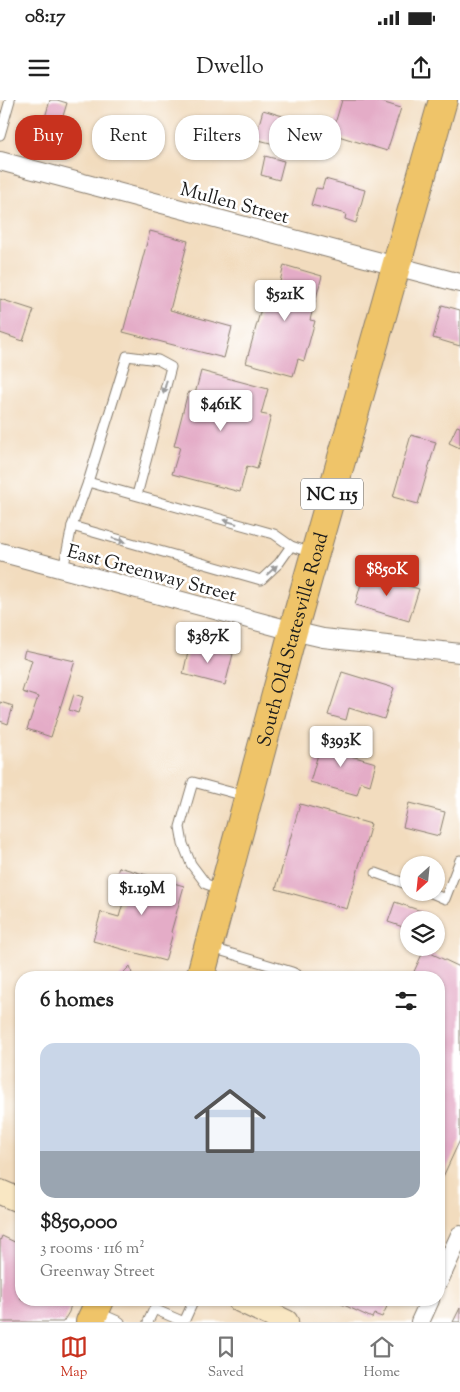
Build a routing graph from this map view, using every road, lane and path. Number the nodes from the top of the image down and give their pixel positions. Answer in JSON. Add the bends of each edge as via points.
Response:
{"nodes":[{"id":1,"x":10,"y":100,"type":"edge"},
{"id":2,"x":443,"y":100,"type":"edge"},
{"id":3,"x":0,"y":135,"type":"edge"},
{"id":4,"x":0,"y":161,"type":"edge"},
{"id":5,"x":396,"y":266,"type":"junction"},
{"id":6,"x":460,"y":283,"type":"edge"},
{"id":7,"x":88,"y":482,"type":"junction"},
{"id":8,"x":137,"y":495,"type":"junction"},
{"id":9,"x":72,"y":526,"type":"junction"},
{"id":10,"x":303,"y":550,"type":"junction"},
{"id":11,"x":0,"y":552,"type":"edge"},
{"id":12,"x":63,"y":570,"type":"junction"},
{"id":13,"x":293,"y":632,"type":"junction"},
{"id":14,"x":460,"y":653,"type":"edge"},
{"id":15,"x":248,"y":797,"type":"junction"},
{"id":16,"x":460,"y":860,"type":"edge"},
{"id":17,"x":376,"y":873,"type":"dead end"},
{"id":18,"x":400,"y":882,"type":"edge"},
{"id":19,"x":223,"y":890,"type":"junction"},
{"id":20,"x":445,"y":898,"type":"edge"},
{"id":21,"x":208,"y":947,"type":"junction"},
{"id":22,"x":202,"y":971,"type":"edge"},
{"id":23,"x":289,"y":971,"type":"edge"},
{"id":24,"x":0,"y":1192,"type":"edge"},
{"id":25,"x":15,"y":1198,"type":"edge"},
{"id":26,"x":460,"y":1234,"type":"edge"},
{"id":27,"x":445,"y":1268,"type":"edge"},
{"id":28,"x":191,"y":1306,"type":"edge"},
{"id":29,"x":253,"y":1306,"type":"edge"},
{"id":30,"x":427,"y":1306,"type":"edge"},
{"id":31,"x":95,"y":1311,"type":"edge"},
{"id":32,"x":120,"y":1322,"type":"edge"},
{"id":33,"x":148,"y":1322,"type":"edge"},
{"id":34,"x":286,"y":1322,"type":"edge"},
{"id":35,"x":420,"y":1322,"type":"edge"}],
"edges":[{"from":1,"to":3,"type":"lane"},
{"from":2,"to":5,"type":"main road","name":"South Old Statesville Road","number":"NC 115"},
{"from":4,"to":5,"type":"street","name":"Mullen Street"},
{"from":5,"to":6,"type":"street","name":"Mullen Street"},
{"from":5,"to":10,"type":"main road","name":"South Old Statesville Road","number":"NC 115"},
{"from":7,"to":8,"type":"lane"},
{"from":7,"to":8,"type":"lane","one_way":true,"via":[[127,356],[158,360],[170,367]]},
{"from":7,"to":9,"type":"lane"},
{"from":10,"to":8,"type":"lane","one_way":true,"via":[[274,534]]},
{"from":9,"to":10,"type":"lane","one_way":true,"via":[[260,580],[279,563]]},
{"from":9,"to":12,"type":"lane"},
{"from":10,"to":13,"type":"main road","name":"South Old Statesville Road","number":"NC 115"},
{"from":11,"to":12,"type":"street","name":"East Greenway Street"},
{"from":12,"to":13,"type":"street","name":"East Greenway Street"},
{"from":13,"to":14,"type":"street","name":"East Greenway Street"},
{"from":13,"to":15,"type":"main road","name":"South Old Statesville Road","number":"NC 115"},
{"from":15,"to":19,"type":"main road","name":"South Old Statesville Road","number":"NC 115"},
{"from":15,"to":19,"type":"lane","via":[[193,782],[180,826],[191,864],[206,884]]},
{"from":16,"to":20,"type":"lane"},
{"from":17,"to":18,"type":"lane"},
{"from":19,"to":21,"type":"main road","name":"South Old Statesville Road","number":"NC 115"},
{"from":21,"to":22,"type":"main road","name":"South Old Statesville Road","number":"NC 115"},
{"from":21,"to":23,"type":"lane"},
{"from":24,"to":25,"type":"main road"},
{"from":26,"to":27,"type":"street"},
{"from":28,"to":33,"type":"lane","via":[[184,1322],[154,1309]]},
{"from":29,"to":34,"type":"main road"},
{"from":30,"to":35,"type":"street"},
{"from":31,"to":32,"type":"lane"}]}
